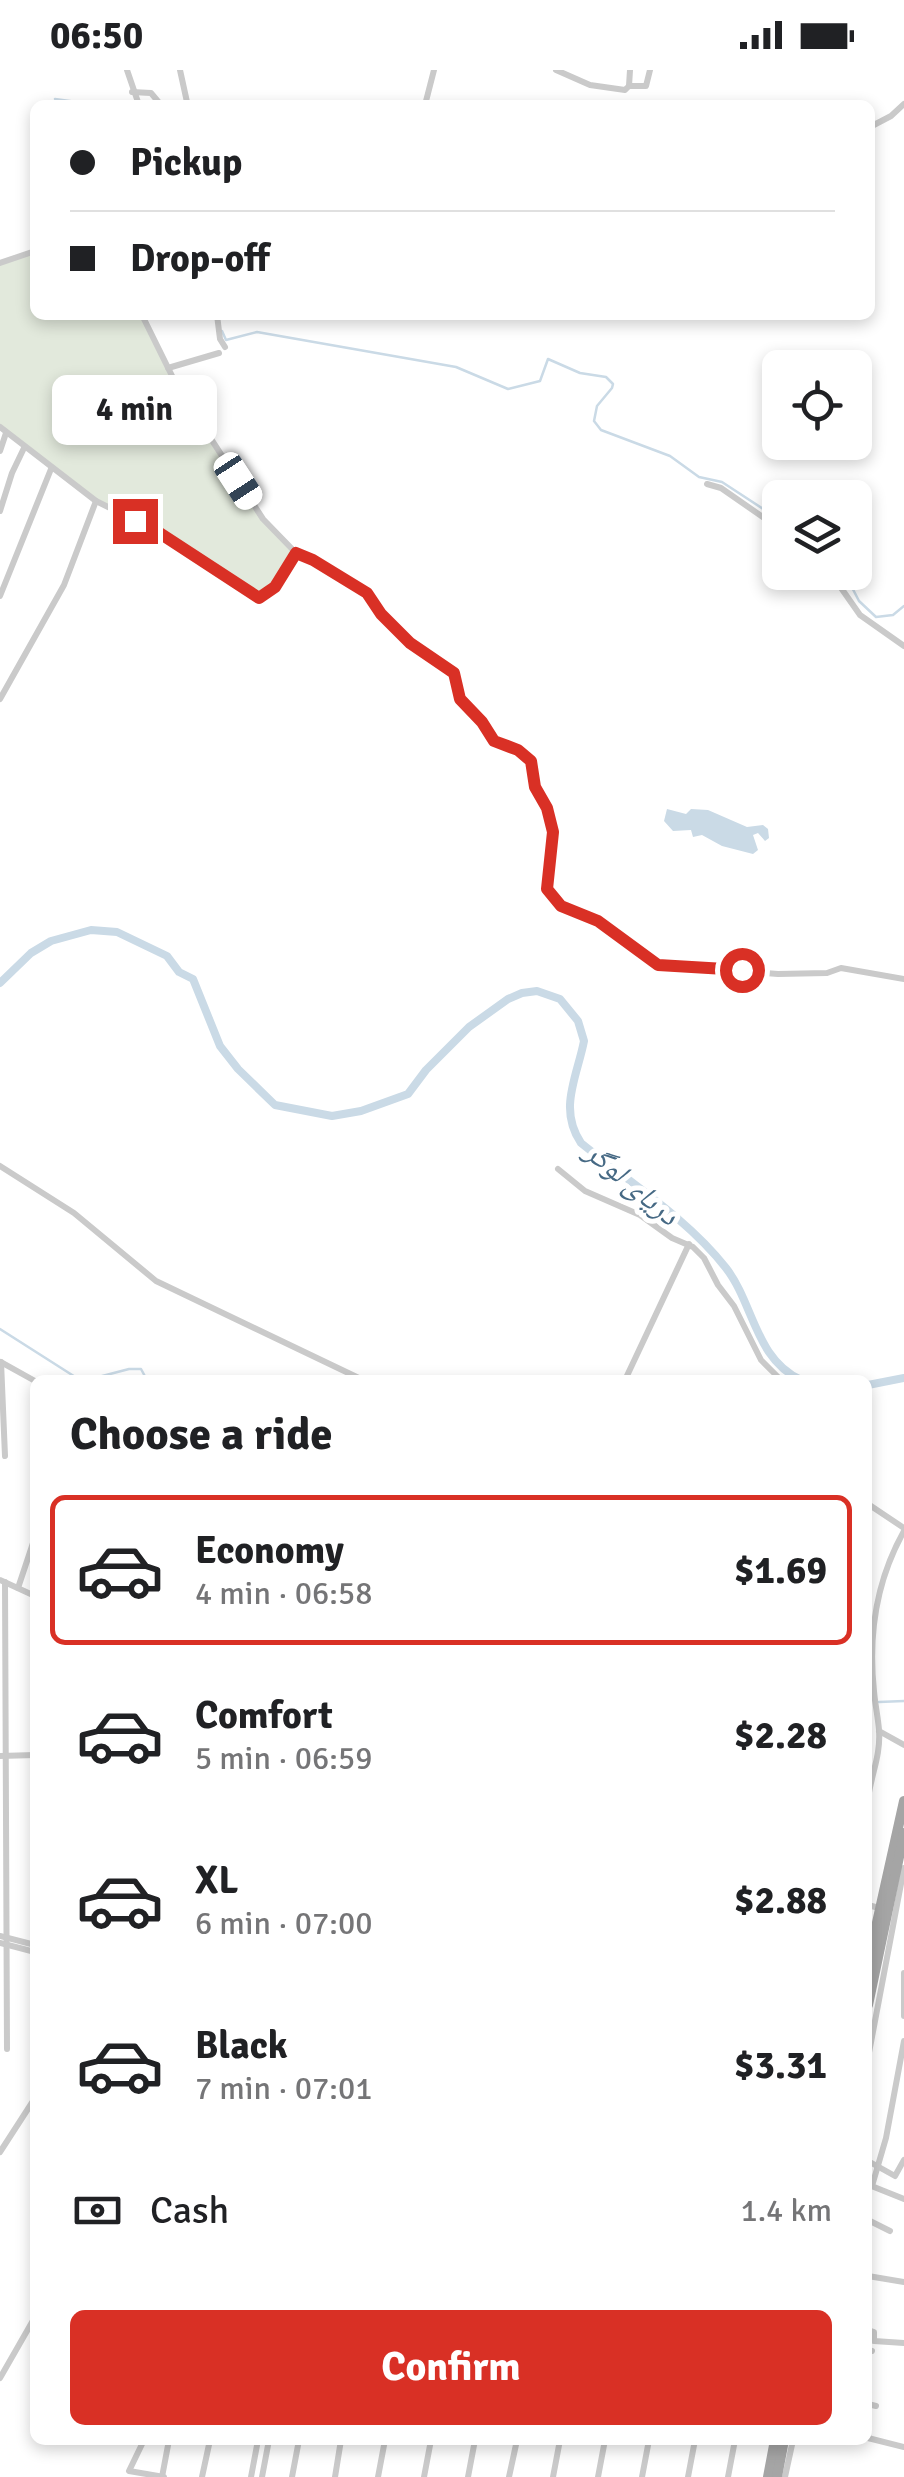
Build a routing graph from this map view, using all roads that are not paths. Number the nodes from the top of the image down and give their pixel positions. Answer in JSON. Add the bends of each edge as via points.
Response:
{"nodes":[{"id":1,"x":127,"y":70,"type":"edge"},
{"id":2,"x":180,"y":70,"type":"edge"},
{"id":3,"x":434,"y":70,"type":"edge"},
{"id":4,"x":630,"y":70,"type":"edge"},
{"id":5,"x":650,"y":70,"type":"edge"},
{"id":6,"x":560,"y":71,"type":"edge"},
{"id":7,"x":629,"y":86,"type":"junction"},
{"id":8,"x":132,"y":92,"type":"junction"},
{"id":9,"x":136,"y":100,"type":"edge"},
{"id":10,"x":157,"y":100,"type":"edge"},
{"id":11,"x":187,"y":100,"type":"edge"},
{"id":12,"x":426,"y":100,"type":"edge"},
{"id":13,"x":904,"y":104,"type":"edge"},
{"id":14,"x":875,"y":124,"type":"edge"},
{"id":15,"x":30,"y":253,"type":"edge"},
{"id":16,"x":0,"y":263,"type":"edge"},
{"id":17,"x":144,"y":320,"type":"edge"},
{"id":18,"x":218,"y":320,"type":"edge"},
{"id":19,"x":168,"y":368,"type":"junction"},
{"id":20,"x":3,"y":430,"type":"edge"},
{"id":21,"x":24,"y":448,"type":"junction"},
{"id":22,"x":0,"y":451,"type":"edge"},
{"id":23,"x":50,"y":469,"type":"junction"},
{"id":24,"x":706,"y":484,"type":"dead end"},
{"id":25,"x":96,"y":502,"type":"junction"},
{"id":26,"x":0,"y":511,"type":"edge"},
{"id":27,"x":762,"y":516,"type":"edge"},
{"id":28,"x":296,"y":553,"type":"junction"},
{"id":29,"x":842,"y":590,"type":"edge"},
{"id":30,"x":0,"y":596,"type":"edge"},
{"id":31,"x":904,"y":646,"type":"edge"},
{"id":32,"x":0,"y":699,"type":"edge"},
{"id":33,"x":904,"y":979,"type":"edge"},
{"id":34,"x":1,"y":1169,"type":"edge"},
{"id":35,"x":558,"y":1169,"type":"dead end"},
{"id":36,"x":689,"y":1244,"type":"junction"},
{"id":37,"x":0,"y":1362,"type":"edge"},
{"id":38,"x":353,"y":1375,"type":"edge"},
{"id":39,"x":627,"y":1375,"type":"edge"},
{"id":40,"x":776,"y":1375,"type":"edge"},
{"id":41,"x":30,"y":1378,"type":"edge"},
{"id":42,"x":5,"y":1456,"type":"dead end"},
{"id":43,"x":872,"y":1507,"type":"edge"},
{"id":44,"x":904,"y":1529,"type":"edge"},
{"id":45,"x":30,"y":1552,"type":"edge"},
{"id":46,"x":2,"y":1581,"type":"edge"},
{"id":47,"x":18,"y":1588,"type":"junction"},
{"id":48,"x":30,"y":1594,"type":"edge"},
{"id":49,"x":872,"y":1598,"type":"edge"},
{"id":50,"x":879,"y":1731,"type":"junction"},
{"id":51,"x":904,"y":1745,"type":"edge"},
{"id":52,"x":30,"y":1755,"type":"edge"},
{"id":53,"x":3,"y":1756,"type":"edge"},
{"id":54,"x":872,"y":1774,"type":"edge"},
{"id":55,"x":904,"y":1801,"type":"edge"},
{"id":56,"x":904,"y":1833,"type":"edge"},
{"id":57,"x":901,"y":1854,"type":"edge"},
{"id":58,"x":904,"y":1868,"type":"edge"},
{"id":59,"x":873,"y":1906,"type":"edge"},
{"id":60,"x":3,"y":1940,"type":"edge"},
{"id":61,"x":30,"y":1947,"type":"edge"},
{"id":62,"x":904,"y":1973,"type":"edge"},
{"id":63,"x":872,"y":1987,"type":"edge"},
{"id":64,"x":904,"y":2016,"type":"edge"},
{"id":65,"x":872,"y":2037,"type":"edge"},
{"id":66,"x":904,"y":2041,"type":"edge"},
{"id":67,"x":7,"y":2049,"type":"dead end"},
{"id":68,"x":894,"y":2101,"type":"junction"},
{"id":69,"x":30,"y":2106,"type":"edge"},
{"id":70,"x":904,"y":2108,"type":"edge"},
{"id":71,"x":0,"y":2152,"type":"edge"},
{"id":72,"x":904,"y":2160,"type":"edge"},
{"id":73,"x":872,"y":2165,"type":"edge"},
{"id":74,"x":878,"y":2169,"type":"junction"},
{"id":75,"x":895,"y":2176,"type":"junction"},
{"id":76,"x":904,"y":2179,"type":"edge"},
{"id":77,"x":872,"y":2182,"type":"edge"},
{"id":78,"x":872,"y":2188,"type":"edge"},
{"id":79,"x":904,"y":2199,"type":"edge"},
{"id":80,"x":872,"y":2222,"type":"edge"},
{"id":81,"x":890,"y":2231,"type":"dead end"},
{"id":82,"x":872,"y":2277,"type":"edge"},
{"id":83,"x":904,"y":2282,"type":"edge"},
{"id":84,"x":30,"y":2327,"type":"edge"},
{"id":85,"x":872,"y":2331,"type":"edge"},
{"id":86,"x":904,"y":2343,"type":"edge"},
{"id":87,"x":0,"y":2378,"type":"edge"},
{"id":88,"x":872,"y":2439,"type":"edge"},
{"id":89,"x":142,"y":2445,"type":"edge"},
{"id":90,"x":169,"y":2445,"type":"edge"},
{"id":91,"x":209,"y":2445,"type":"edge"},
{"id":92,"x":257,"y":2445,"type":"edge"},
{"id":93,"x":268,"y":2445,"type":"edge"},
{"id":94,"x":298,"y":2445,"type":"edge"},
{"id":95,"x":341,"y":2445,"type":"edge"},
{"id":96,"x":384,"y":2445,"type":"edge"},
{"id":97,"x":430,"y":2445,"type":"edge"},
{"id":98,"x":474,"y":2445,"type":"edge"},
{"id":99,"x":516,"y":2445,"type":"edge"},
{"id":100,"x":559,"y":2445,"type":"edge"},
{"id":101,"x":604,"y":2445,"type":"edge"},
{"id":102,"x":648,"y":2445,"type":"edge"},
{"id":103,"x":694,"y":2445,"type":"edge"},
{"id":104,"x":734,"y":2445,"type":"edge"},
{"id":105,"x":774,"y":2445,"type":"edge"},
{"id":106,"x":783,"y":2445,"type":"edge"},
{"id":107,"x":792,"y":2445,"type":"edge"},
{"id":108,"x":904,"y":2447,"type":"edge"},
{"id":109,"x":162,"y":2477,"type":"edge"},
{"id":110,"x":202,"y":2477,"type":"edge"},
{"id":111,"x":251,"y":2477,"type":"edge"},
{"id":112,"x":262,"y":2477,"type":"edge"},
{"id":113,"x":292,"y":2477,"type":"edge"},
{"id":114,"x":335,"y":2477,"type":"edge"},
{"id":115,"x":378,"y":2477,"type":"edge"},
{"id":116,"x":424,"y":2477,"type":"edge"},
{"id":117,"x":468,"y":2477,"type":"edge"},
{"id":118,"x":509,"y":2477,"type":"edge"},
{"id":119,"x":553,"y":2477,"type":"edge"},
{"id":120,"x":598,"y":2477,"type":"edge"},
{"id":121,"x":642,"y":2477,"type":"edge"},
{"id":122,"x":688,"y":2477,"type":"edge"},
{"id":123,"x":728,"y":2477,"type":"edge"},
{"id":124,"x":768,"y":2477,"type":"edge"},
{"id":125,"x":777,"y":2477,"type":"edge"},
{"id":126,"x":785,"y":2477,"type":"edge"}],
"edges":[{"from":1,"to":8,"type":"street"},
{"from":2,"to":11,"type":"street"},
{"from":3,"to":12,"type":"street"},
{"from":4,"to":7,"type":"street"},
{"from":5,"to":7,"type":"street","via":[[646,86]]},
{"from":6,"to":7,"type":"street","via":[[590,85]]},
{"from":8,"to":9,"type":"street"},
{"from":8,"to":10,"type":"street"},
{"from":13,"to":14,"type":"street"},
{"from":15,"to":16,"type":"street"},
{"from":17,"to":19,"type":"street"},
{"from":18,"to":19,"type":"street","via":[[222,350]]},
{"from":19,"to":28,"type":"street","via":[[263,519]]},
{"from":20,"to":21,"type":"street"},
{"from":20,"to":22,"type":"street"},
{"from":21,"to":23,"type":"street"},
{"from":21,"to":26,"type":"street"},
{"from":23,"to":25,"type":"street"},
{"from":23,"to":30,"type":"street"},
{"from":24,"to":27,"type":"street"},
{"from":25,"to":28,"type":"street","via":[[158,532],[259,598],[275,587]]},
{"from":25,"to":32,"type":"street","via":[[64,584]]},
{"from":28,"to":33,"type":"street","via":[[367,593],[410,643],[454,673],[460,699],[494,741],[531,761],[553,832],[547,889],[561,906],[598,921],[658,965],[778,974],[841,968]]},
{"from":29,"to":31,"type":"street","via":[[860,615]]},
{"from":34,"to":38,"type":"street","via":[[74,1213],[156,1281]]},
{"from":35,"to":36,"type":"street","via":[[585,1191]]},
{"from":36,"to":39,"type":"street"},
{"from":36,"to":40,"type":"street"},
{"from":37,"to":41,"type":"street"},
{"from":37,"to":42,"type":"street"},
{"from":43,"to":44,"type":"street"},
{"from":44,"to":49,"type":"street"},
{"from":45,"to":47,"type":"street"},
{"from":46,"to":47,"type":"street"},
{"from":46,"to":53,"type":"street"},
{"from":47,"to":48,"type":"street"},
{"from":49,"to":50,"type":"street"},
{"from":50,"to":51,"type":"street"},
{"from":50,"to":54,"type":"street"},
{"from":52,"to":53,"type":"street"},
{"from":53,"to":60,"type":"street"},
{"from":55,"to":59,"type":"main road"},
{"from":56,"to":57,"type":"main road"},
{"from":57,"to":63,"type":"main road"},
{"from":58,"to":65,"type":"street"},
{"from":60,"to":61,"type":"street"},
{"from":60,"to":67,"type":"street"},
{"from":62,"to":64,"type":"street"},
{"from":66,"to":68,"type":"street"},
{"from":68,"to":70,"type":"street"},
{"from":68,"to":74,"type":"street"},
{"from":69,"to":71,"type":"street"},
{"from":72,"to":75,"type":"street"},
{"from":73,"to":74,"type":"street"},
{"from":74,"to":75,"type":"street"},
{"from":74,"to":77,"type":"street"},
{"from":75,"to":76,"type":"street"},
{"from":78,"to":79,"type":"street"},
{"from":80,"to":81,"type":"street"},
{"from":82,"to":83,"type":"street"},
{"from":84,"to":87,"type":"street"},
{"from":85,"to":86,"type":"street","via":[[874,2341]]},
{"from":88,"to":108,"type":"street"},
{"from":89,"to":109,"type":"street","via":[[129,2472]]},
{"from":90,"to":109,"type":"street"},
{"from":91,"to":110,"type":"street"},
{"from":92,"to":111,"type":"street"},
{"from":93,"to":112,"type":"street"},
{"from":94,"to":113,"type":"street"},
{"from":95,"to":114,"type":"street"},
{"from":96,"to":115,"type":"street"},
{"from":97,"to":116,"type":"street"},
{"from":98,"to":117,"type":"street"},
{"from":99,"to":118,"type":"street"},
{"from":100,"to":119,"type":"street"},
{"from":101,"to":120,"type":"street"},
{"from":102,"to":121,"type":"street"},
{"from":103,"to":122,"type":"street"},
{"from":104,"to":123,"type":"street"},
{"from":105,"to":124,"type":"main road"},
{"from":106,"to":125,"type":"main road"},
{"from":107,"to":126,"type":"street"}]}
